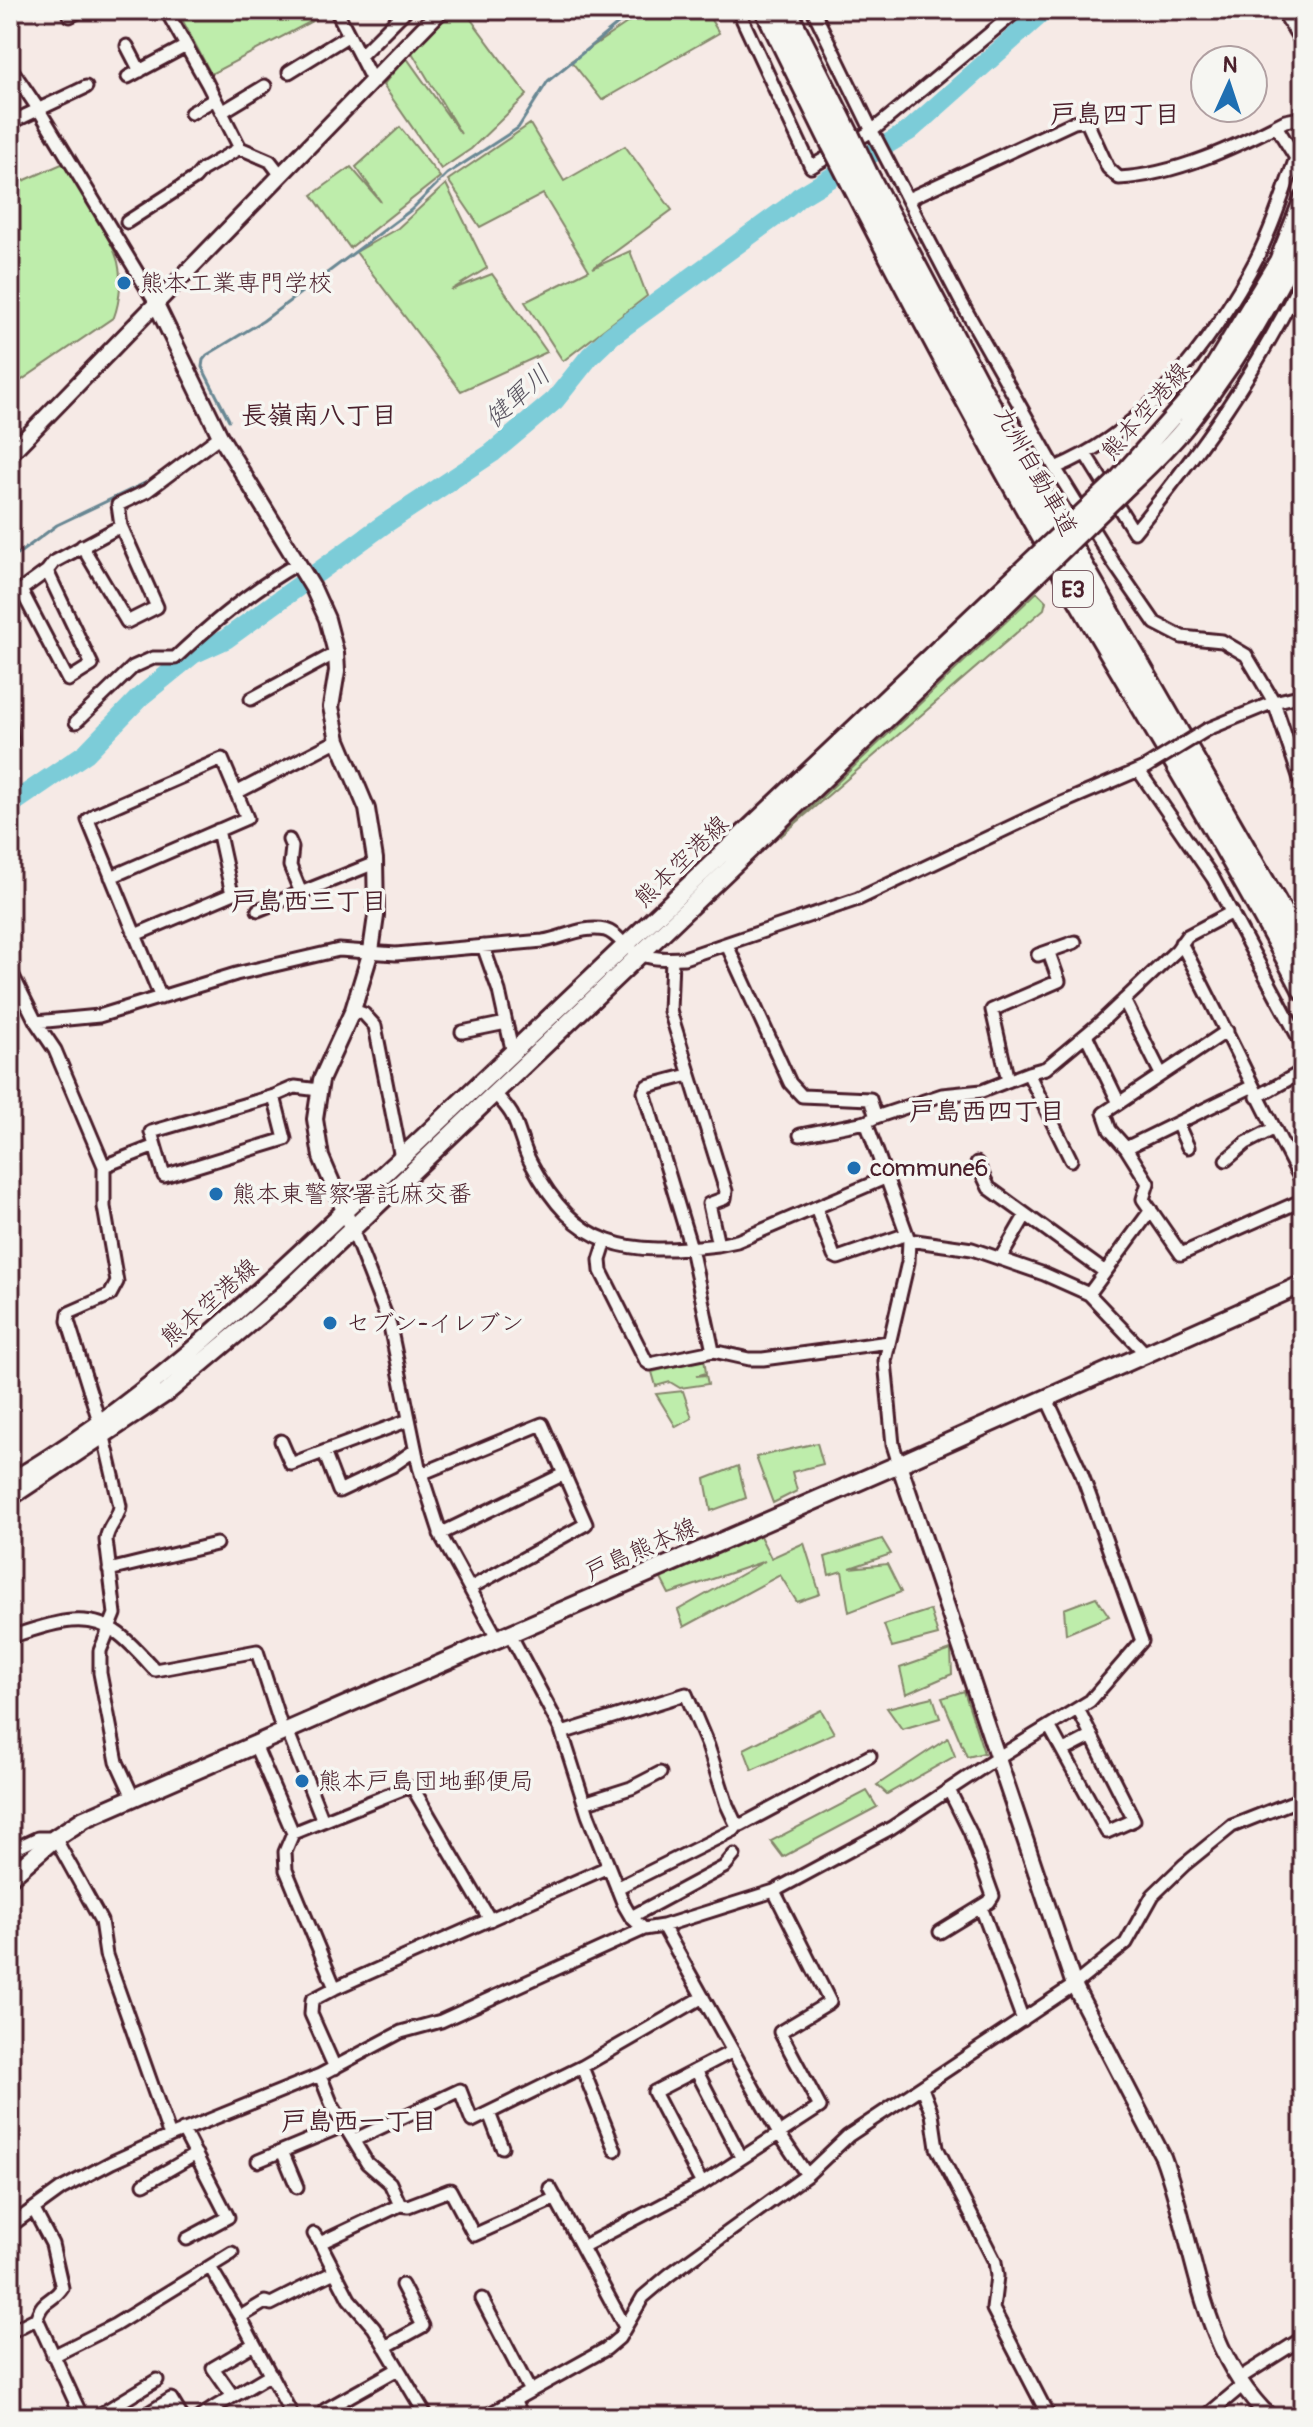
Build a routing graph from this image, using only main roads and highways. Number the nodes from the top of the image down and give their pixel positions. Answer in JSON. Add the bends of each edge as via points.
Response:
{"nodes":[{"id":1,"x":766,"y":10,"type":"edge"},
{"id":2,"x":786,"y":10,"type":"edge"},
{"id":3,"x":840,"y":140,"type":"junction"},
{"id":4,"x":860,"y":178,"type":"junction"},
{"id":5,"x":1303,"y":199,"type":"edge"},
{"id":6,"x":1303,"y":237,"type":"edge"},
{"id":7,"x":1120,"y":486,"type":"junction"},
{"id":8,"x":633,"y":950,"type":"junction"},
{"id":9,"x":1303,"y":950,"type":"edge"},
{"id":10,"x":1303,"y":989,"type":"edge"},
{"id":11,"x":1303,"y":1284,"type":"edge"},
{"id":12,"x":102,"y":1430,"type":"junction"},
{"id":13,"x":10,"y":1482,"type":"edge"},
{"id":14,"x":10,"y":1497,"type":"edge"},
{"id":15,"x":10,"y":1877,"type":"edge"}],
"edges":[{"from":1,"to":3,"type":"highway","name":"九州自動車道","number":"E3"},
{"from":2,"to":3,"type":"highway","name":"九州自動車道","number":"E3"},
{"from":3,"to":4,"type":"highway","name":"九州自動車道","number":"E3","bridge":true},
{"from":4,"to":9,"type":"highway","name":"九州自動車道","number":"E3"},
{"from":4,"to":10,"type":"highway","name":"九州自動車道","number":"E3","via":[[967,402]]},
{"from":5,"to":7,"type":"main road","name":"熊本空港線","via":[[1278,261],[1207,378]]},
{"from":6,"to":7,"type":"main road","name":"熊本空港線","via":[[1233,362],[1187,425]]},
{"from":7,"to":8,"type":"main road","name":"熊本空港線","bridge":true},
{"from":8,"to":12,"type":"main road","name":"熊本空港線","via":[[513,1053],[217,1330]]},
{"from":8,"to":12,"type":"main road","name":"熊本空港線","via":[[494,1092],[202,1366]]},
{"from":11,"to":15,"type":"main road","name":"戸島熊本線","via":[[84,1819]]},
{"from":12,"to":13,"type":"main road","name":"熊本空港線"},
{"from":12,"to":14,"type":"main road","name":"熊本空港線"}]}
